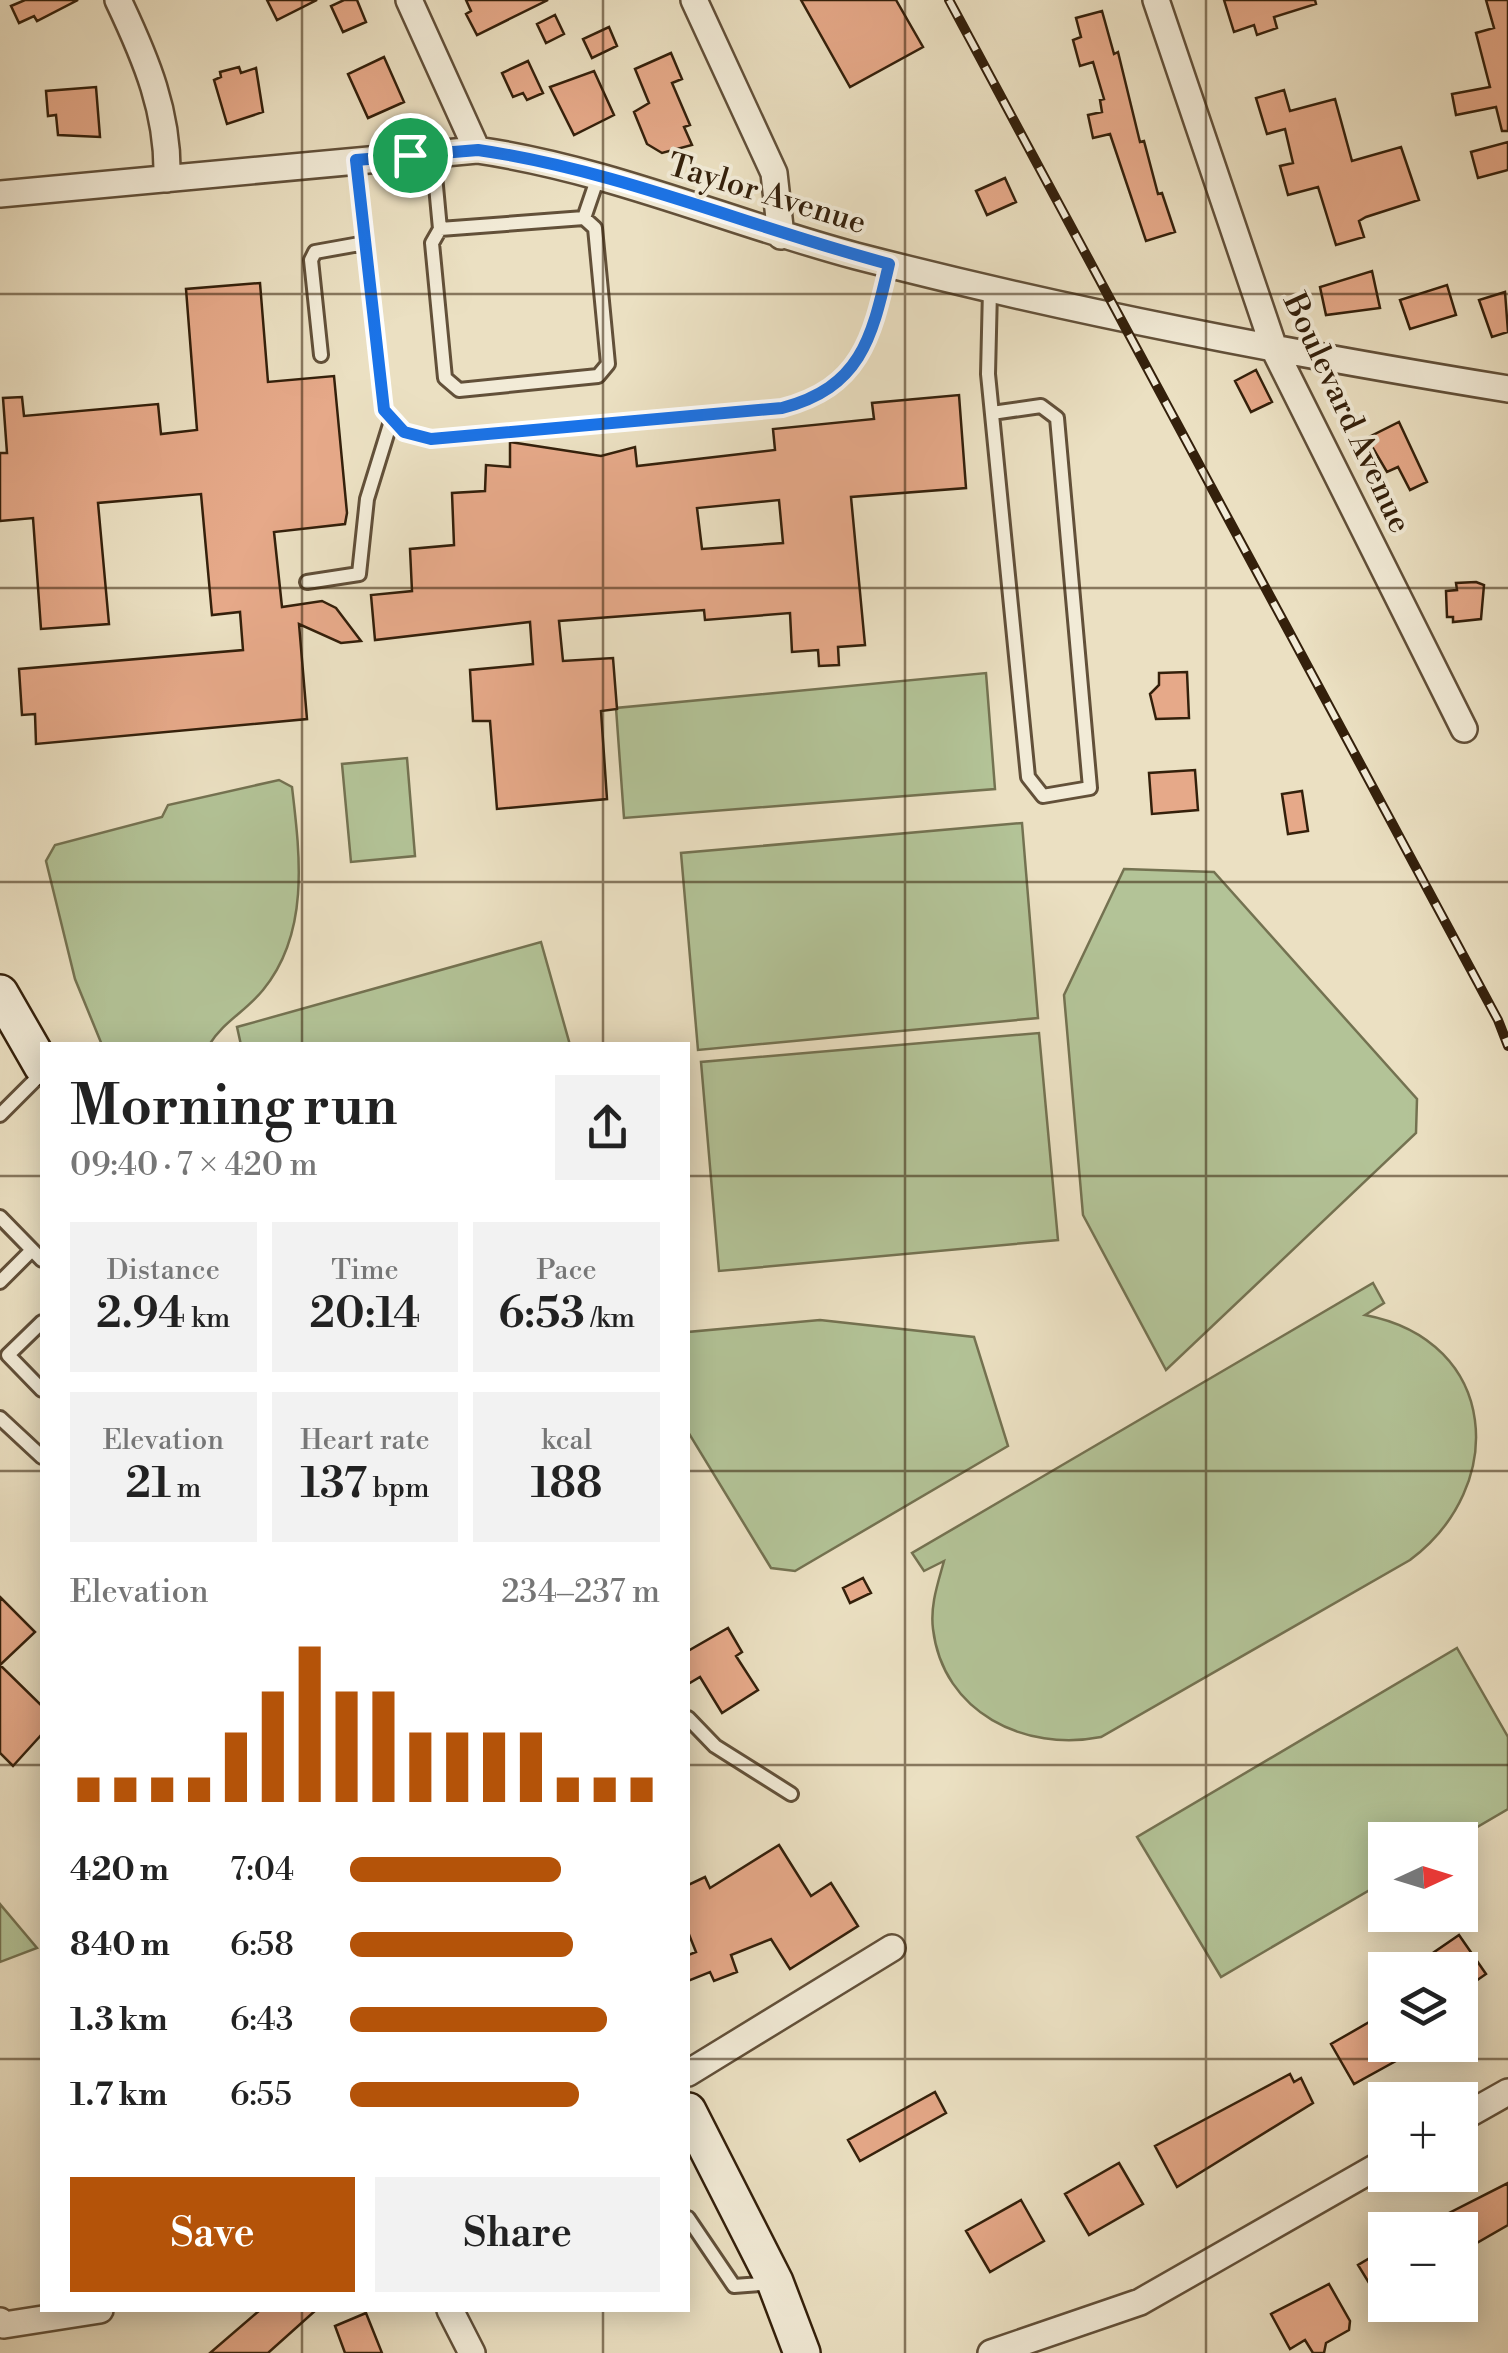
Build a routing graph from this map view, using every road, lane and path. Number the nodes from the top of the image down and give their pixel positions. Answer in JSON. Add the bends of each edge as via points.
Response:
{"nodes":[{"id":1,"x":118,"y":0,"type":"edge"},
{"id":2,"x":409,"y":0,"type":"edge"},
{"id":3,"x":694,"y":0,"type":"edge"},
{"id":4,"x":1156,"y":0,"type":"edge"},
{"id":5,"x":478,"y":150,"type":"junction"},
{"id":6,"x":434,"y":154,"type":"junction"},
{"id":7,"x":356,"y":160,"type":"junction"},
{"id":8,"x":598,"y":177,"type":"junction"},
{"id":9,"x":167,"y":179,"type":"junction"},
{"id":10,"x":0,"y":194,"type":"edge"},
{"id":11,"x":584,"y":218,"type":"junction"},
{"id":12,"x":440,"y":229,"type":"junction"},
{"id":13,"x":781,"y":236,"type":"junction"},
{"id":14,"x":366,"y":244,"type":"junction"},
{"id":15,"x":889,"y":264,"type":"junction"},
{"id":16,"x":990,"y":290,"type":"junction"},
{"id":17,"x":1275,"y":351,"type":"junction"},
{"id":18,"x":321,"y":356,"type":"dead end"},
{"id":19,"x":1508,"y":388,"type":"edge"},
{"id":20,"x":992,"y":412,"type":"junction"},
{"id":21,"x":392,"y":418,"type":"junction"},
{"id":22,"x":307,"y":582,"type":"dead end"},
{"id":23,"x":1464,"y":729,"type":"dead end"},
{"id":24,"x":0,"y":993,"type":"edge"},
{"id":25,"x":40,"y":1066,"type":"edge"},
{"id":26,"x":40,"y":1072,"type":"edge"},
{"id":27,"x":0,"y":1115,"type":"edge"},
{"id":28,"x":0,"y":1216,"type":"edge"},
{"id":29,"x":37,"y":1255,"type":"edge"},
{"id":30,"x":0,"y":1282,"type":"edge"},
{"id":31,"x":40,"y":1324,"type":"edge"},
{"id":32,"x":4,"y":1359,"type":"edge"},
{"id":33,"x":40,"y":1388,"type":"edge"},
{"id":34,"x":0,"y":1418,"type":"edge"},
{"id":35,"x":40,"y":1456,"type":"edge"},
{"id":36,"x":690,"y":1720,"type":"edge"},
{"id":37,"x":791,"y":1794,"type":"dead end"},
{"id":38,"x":892,"y":1948,"type":"dead end"},
{"id":39,"x":690,"y":2072,"type":"edge"},
{"id":40,"x":1508,"y":2092,"type":"edge"},
{"id":41,"x":1478,"y":2109,"type":"edge"},
{"id":42,"x":690,"y":2115,"type":"edge"},
{"id":43,"x":1368,"y":2172,"type":"edge"},
{"id":44,"x":690,"y":2221,"type":"edge"},
{"id":45,"x":775,"y":2282,"type":"junction"},
{"id":46,"x":87,"y":2312,"type":"edge"},
{"id":47,"x":451,"y":2312,"type":"edge"},
{"id":48,"x":0,"y":2322,"type":"edge"},
{"id":49,"x":472,"y":2353,"type":"edge"},
{"id":50,"x":802,"y":2353,"type":"edge"},
{"id":51,"x":992,"y":2353,"type":"edge"}],
"edges":[{"from":1,"to":9,"type":"street","via":[[159,97],[168,135]]},
{"from":2,"to":5,"type":"street"},
{"from":3,"to":13,"type":"street","via":[[774,173]]},
{"from":4,"to":17,"type":"street","name":"Boulevard Avenue"},
{"from":5,"to":6,"type":"street","name":"Taylor Avenue"},
{"from":5,"to":8,"type":"street","name":"Taylor Avenue"},
{"from":6,"to":7,"type":"street","name":"Taylor Avenue"},
{"from":6,"to":12,"type":"lane"},
{"from":7,"to":9,"type":"street","name":"Taylor Avenue"},
{"from":7,"to":14,"type":"lane"},
{"from":8,"to":11,"type":"lane"},
{"from":8,"to":13,"type":"street","name":"Taylor Avenue"},
{"from":9,"to":10,"type":"street","name":"Taylor Avenue"},
{"from":11,"to":12,"type":"lane"},
{"from":11,"to":12,"type":"lane","via":[[595,228],[608,364],[598,376],[458,390],[446,378],[432,243]]},
{"from":13,"to":15,"type":"street","name":"Taylor Avenue"},
{"from":14,"to":18,"type":"lane","via":[[320,248],[311,260]]},
{"from":14,"to":21,"type":"lane","via":[[384,410]]},
{"from":15,"to":16,"type":"street","name":"Taylor Avenue"},
{"from":15,"to":21,"type":"lane","via":[[862,355],[814,400],[431,439],[404,432]]},
{"from":16,"to":17,"type":"street","name":"Taylor Avenue"},
{"from":16,"to":20,"type":"lane"},
{"from":17,"to":19,"type":"street","name":"Taylor Avenue"},
{"from":17,"to":23,"type":"street","name":"Boulevard Avenue"},
{"from":20,"to":20,"type":"lane","via":[[1028,776],[1043,796],[1090,788],[1057,418],[1041,406]]},
{"from":21,"to":22,"type":"lane","via":[[367,499],[359,574]]},
{"from":24,"to":25,"type":"main road"},
{"from":26,"to":27,"type":"lane"},
{"from":28,"to":29,"type":"lane"},
{"from":29,"to":30,"type":"lane"},
{"from":31,"to":32,"type":"lane"},
{"from":32,"to":33,"type":"lane"},
{"from":34,"to":35,"type":"lane"},
{"from":36,"to":37,"type":"lane","via":[[715,1746]]},
{"from":38,"to":39,"type":"street"},
{"from":40,"to":41,"type":"street"},
{"from":42,"to":45,"type":"main road"},
{"from":43,"to":51,"type":"street","via":[[1140,2302]]},
{"from":44,"to":45,"type":"lane","via":[[734,2286]]},
{"from":45,"to":50,"type":"main road"},
{"from":46,"to":48,"type":"street"},
{"from":47,"to":49,"type":"street"}]}
